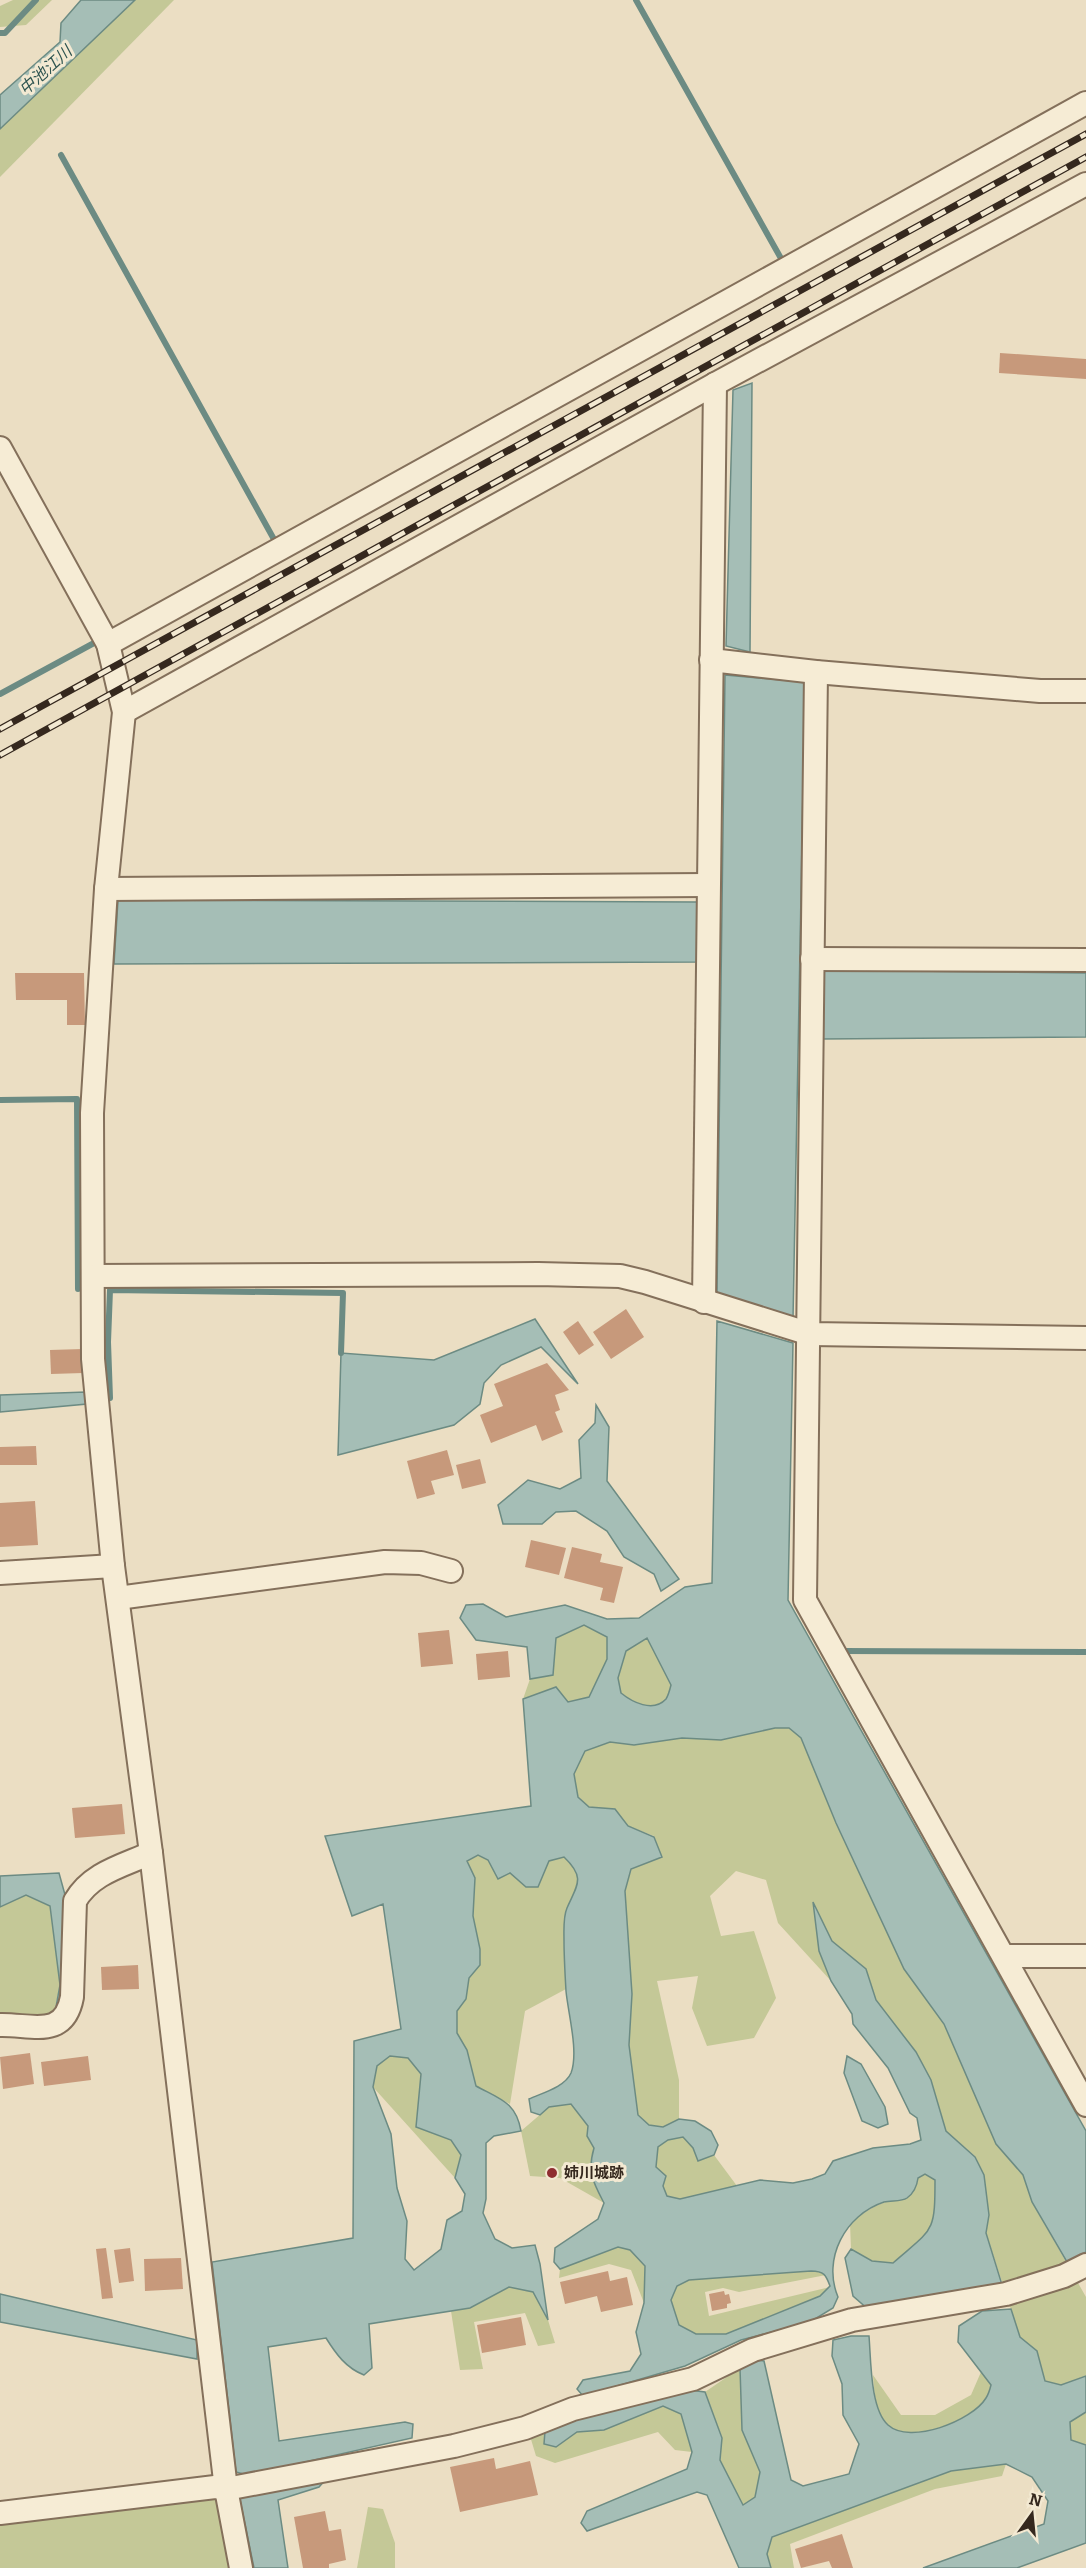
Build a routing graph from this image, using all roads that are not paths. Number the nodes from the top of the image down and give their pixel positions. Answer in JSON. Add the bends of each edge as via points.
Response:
{"nodes":[{"id":1,"x":1086,"y":103,"type":"edge"},
{"id":2,"x":1086,"y":184,"type":"edge"},
{"id":3,"x":715,"y":384,"type":"junction"},
{"id":4,"x":0,"y":448,"type":"edge"},
{"id":5,"x":108,"y":644,"type":"junction"},
{"id":6,"x":731,"y":662,"type":"junction"},
{"id":7,"x":816,"y":672,"type":"junction"},
{"id":8,"x":1086,"y":691,"type":"edge"},
{"id":9,"x":124,"y":712,"type":"junction"},
{"id":10,"x":708,"y":885,"type":"junction"},
{"id":11,"x":106,"y":889,"type":"junction"},
{"id":12,"x":812,"y":959,"type":"junction"},
{"id":13,"x":1086,"y":960,"type":"edge"},
{"id":14,"x":93,"y":1276,"type":"junction"},
{"id":15,"x":704,"y":1302,"type":"junction"},
{"id":16,"x":810,"y":1334,"type":"junction"},
{"id":17,"x":1086,"y":1338,"type":"edge"},
{"id":18,"x":113,"y":1566,"type":"junction"},
{"id":19,"x":451,"y":1571,"type":"dead end"},
{"id":20,"x":0,"y":1573,"type":"edge"},
{"id":21,"x":118,"y":1598,"type":"junction"},
{"id":22,"x":151,"y":1853,"type":"junction"},
{"id":23,"x":1004,"y":1956,"type":"junction"},
{"id":24,"x":1086,"y":1956,"type":"edge"},
{"id":25,"x":0,"y":2025,"type":"edge"},
{"id":26,"x":1086,"y":2105,"type":"edge"},
{"id":27,"x":1086,"y":2265,"type":"edge"},
{"id":28,"x":226,"y":2489,"type":"junction"},
{"id":29,"x":0,"y":2513,"type":"edge"},
{"id":30,"x":241,"y":2568,"type":"edge"}],
"edges":[{"from":1,"to":5,"type":"street"},
{"from":2,"to":3,"type":"street"},
{"from":3,"to":6,"type":"street"},
{"from":3,"to":9,"type":"street"},
{"from":4,"to":5,"type":"street"},
{"from":5,"to":9,"type":"street"},
{"from":6,"to":7,"type":"street"},
{"from":6,"to":10,"type":"street"},
{"from":7,"to":8,"type":"street","via":[[1040,691]]},
{"from":7,"to":12,"type":"street"},
{"from":9,"to":11,"type":"street"},
{"from":10,"to":11,"type":"street"},
{"from":10,"to":15,"type":"street"},
{"from":11,"to":14,"type":"street","via":[[92,1113]]},
{"from":12,"to":13,"type":"street"},
{"from":12,"to":16,"type":"street"},
{"from":14,"to":15,"type":"street","via":[[620,1276]]},
{"from":14,"to":18,"type":"street","via":[[93,1359]]},
{"from":15,"to":16,"type":"street"},
{"from":16,"to":17,"type":"street"},
{"from":16,"to":23,"type":"street","via":[[805,1599]]},
{"from":18,"to":20,"type":"street"},
{"from":18,"to":21,"type":"street"},
{"from":19,"to":21,"type":"street","via":[[421,1563],[385,1562]]},
{"from":21,"to":22,"type":"street"},
{"from":22,"to":25,"type":"street","via":[[94,1878],[75,1901],[72,1997],[62,2019],[49,2027]]},
{"from":22,"to":28,"type":"street"},
{"from":23,"to":24,"type":"street"},
{"from":23,"to":26,"type":"street"},
{"from":27,"to":28,"type":"street","via":[[1006,2294],[852,2320],[753,2350],[693,2379],[573,2409],[525,2428],[454,2446]]},
{"from":28,"to":29,"type":"street","via":[[215,2487]]},
{"from":28,"to":30,"type":"street"}]}
